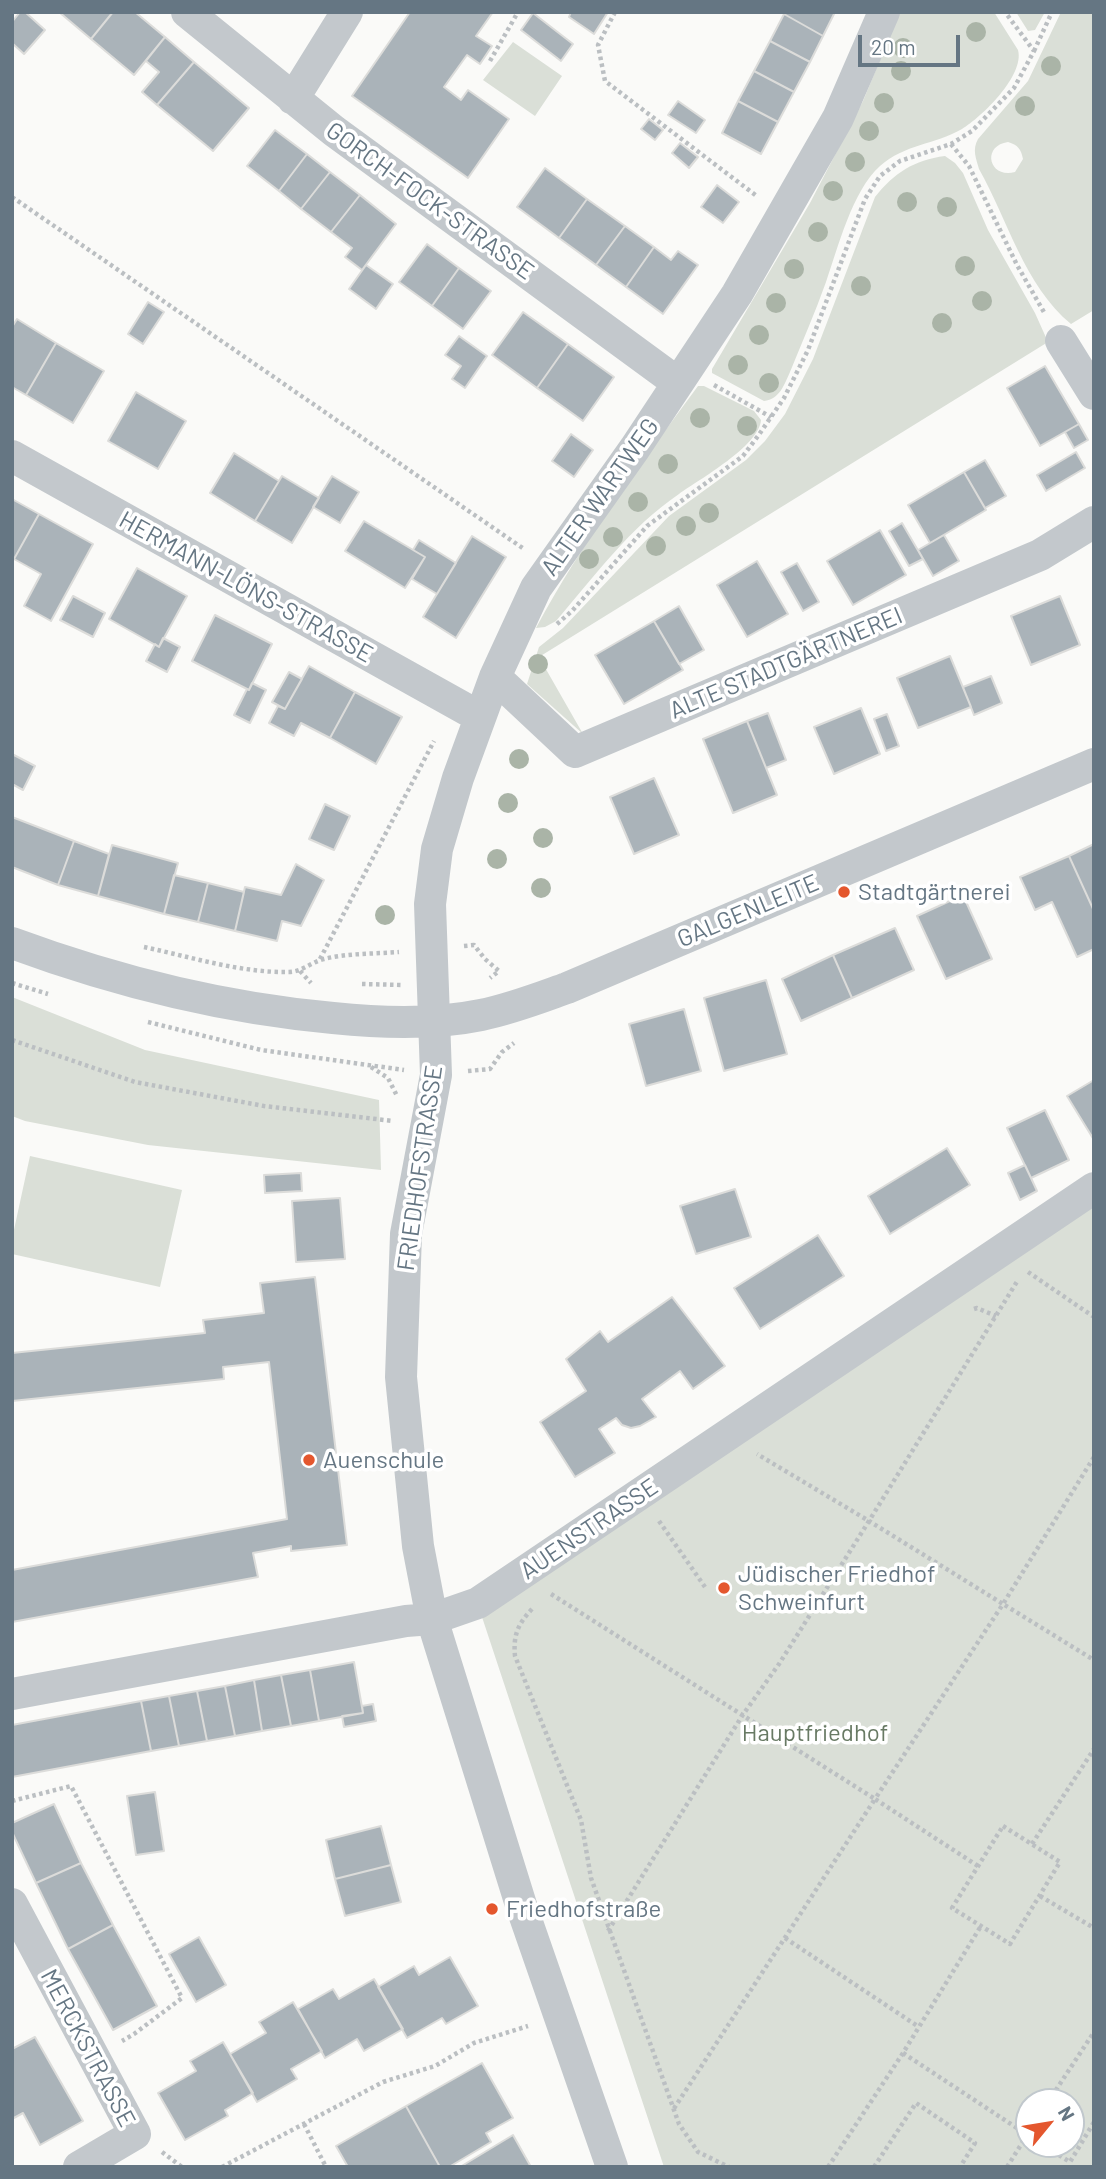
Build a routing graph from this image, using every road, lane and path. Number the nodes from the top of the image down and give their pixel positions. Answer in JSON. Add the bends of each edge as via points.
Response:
{"nodes":[{"id":1,"x":187,"y":12,"type":"edge"},
{"id":2,"x":519,"y":12,"type":"edge"},
{"id":3,"x":615,"y":12,"type":"edge"},
{"id":4,"x":884,"y":12,"type":"edge"},
{"id":5,"x":1005,"y":12,"type":"edge"},
{"id":6,"x":1052,"y":12,"type":"edge"},
{"id":7,"x":345,"y":13,"type":"edge"},
{"id":8,"x":1034,"y":51,"type":"junction"},
{"id":9,"x":490,"y":61,"type":"dead end"},
{"id":10,"x":293,"y":99,"type":"junction"},
{"id":11,"x":951,"y":144,"type":"junction"},
{"id":12,"x":12,"y":197,"type":"edge"},
{"id":13,"x":783,"y":216,"type":"junction"},
{"id":14,"x":1061,"y":341,"type":"joint"},
{"id":15,"x":682,"y":377,"type":"junction"},
{"id":16,"x":1094,"y":394,"type":"edge"},
{"id":17,"x":771,"y":417,"type":"junction"},
{"id":18,"x":12,"y":456,"type":"edge"},
{"id":19,"x":1094,"y":522,"type":"edge"},
{"id":20,"x":550,"y":568,"type":"junction"},
{"id":21,"x":552,"y":628,"type":"dead end"},
{"id":22,"x":495,"y":677,"type":"junction"},
{"id":23,"x":470,"y":712,"type":"junction"},
{"id":24,"x":1094,"y":764,"type":"edge"},
{"id":25,"x":12,"y":943,"type":"edge"},
{"id":26,"x":139,"y":946,"type":"dead end"},
{"id":27,"x":320,"y":960,"type":"dead end"},
{"id":28,"x":300,"y":971,"type":"dead end"},
{"id":29,"x":435,"y":1021,"type":"junction"},
{"id":30,"x":12,"y":1040,"type":"edge"},
{"id":31,"x":369,"y":1066,"type":"dead end"},
{"id":32,"x":397,"y":1100,"type":"dead end"},
{"id":33,"x":400,"y":1122,"type":"dead end"},
{"id":34,"x":1094,"y":1188,"type":"edge"},
{"id":35,"x":1094,"y":1317,"type":"edge"},
{"id":36,"x":756,"y":1454,"type":"dead end"},
{"id":37,"x":1094,"y":1457,"type":"edge"},
{"id":38,"x":659,"y":1521,"type":"dead end"},
{"id":39,"x":869,"y":1521,"type":"junction"},
{"id":40,"x":705,"y":1587,"type":"dead end"},
{"id":41,"x":1003,"y":1604,"type":"junction"},
{"id":42,"x":432,"y":1619,"type":"junction"},
{"id":43,"x":1094,"y":1660,"type":"edge"},
{"id":44,"x":12,"y":1694,"type":"edge"},
{"id":45,"x":742,"y":1716,"type":"junction"},
{"id":46,"x":1094,"y":1749,"type":"edge"},
{"id":47,"x":875,"y":1799,"type":"junction"},
{"id":48,"x":12,"y":1801,"type":"edge"},
{"id":49,"x":1032,"y":1844,"type":"junction"},
{"id":50,"x":978,"y":1866,"type":"junction"},
{"id":51,"x":1040,"y":1896,"type":"junction"},
{"id":52,"x":12,"y":1904,"type":"edge"},
{"id":53,"x":981,"y":1926,"type":"junction"},
{"id":54,"x":1094,"y":1928,"type":"edge"},
{"id":55,"x":608,"y":1931,"type":"junction"},
{"id":56,"x":785,"y":1938,"type":"junction"},
{"id":57,"x":560,"y":2017,"type":"junction"},
{"id":58,"x":919,"y":2027,"type":"junction"},
{"id":59,"x":1094,"y":2032,"type":"edge"},
{"id":60,"x":902,"y":2053,"type":"junction"},
{"id":61,"x":93,"y":2056,"type":"junction"},
{"id":62,"x":1057,"y":2088,"type":"edge"},
{"id":63,"x":673,"y":2110,"type":"junction"},
{"id":64,"x":304,"y":2124,"type":"junction"},
{"id":65,"x":1015,"y":2127,"type":"edge"},
{"id":66,"x":79,"y":2167,"type":"edge"},
{"id":67,"x":222,"y":2167,"type":"edge"},
{"id":68,"x":326,"y":2167,"type":"edge"},
{"id":69,"x":611,"y":2167,"type":"edge"},
{"id":70,"x":729,"y":2167,"type":"edge"},
{"id":71,"x":828,"y":2167,"type":"edge"},
{"id":72,"x":874,"y":2167,"type":"edge"},
{"id":73,"x":960,"y":2167,"type":"edge"}],
"edges":[{"from":1,"to":10,"type":"street","name":"GORCH-FOCK-STRASSE"},
{"from":2,"to":9,"type":"path"},
{"from":3,"to":13,"type":"path","via":[[598,44],[606,80]]},
{"from":4,"to":13,"type":"street","name":"ALTER WARTWEG","via":[[838,118]]},
{"from":5,"to":8,"type":"path"},
{"from":6,"to":8,"type":"path"},
{"from":7,"to":10,"type":"street"},
{"from":8,"to":11,"type":"path","via":[[1014,88],[972,131]]},
{"from":10,"to":15,"type":"street","name":"GORCH-FOCK-STRASSE"},
{"from":11,"to":14,"type":"path","via":[[969,166],[1017,265]]},
{"from":11,"to":17,"type":"path","via":[[900,160],[880,176],[865,199],[808,350]]},
{"from":12,"to":20,"type":"path"},
{"from":13,"to":15,"type":"street","name":"ALTER WARTWEG"},
{"from":14,"to":16,"type":"street"},
{"from":15,"to":17,"type":"path"},
{"from":15,"to":20,"type":"street","name":"ALTER WARTWEG"},
{"from":17,"to":21,"type":"path","via":[[743,456],[647,526]]},
{"from":18,"to":23,"type":"street","name":"HERMANN-LÖNS-STRASSE"},
{"from":19,"to":22,"type":"street","name":"ALTE STADTGÄRTNEREI","via":[[1040,555],[575,752]]},
{"from":20,"to":22,"type":"street","name":"ALTER WARTWEG"},
{"from":22,"to":23,"type":"street","name":"ALTER WARTWEG"},
{"from":23,"to":27,"type":"path","via":[[430,746]]},
{"from":23,"to":29,"type":"street","name":"ALTER WARTWEG","via":[[458,778],[437,849],[430,904]]},
{"from":24,"to":29,"type":"street","name":"GALGENLEITE","via":[[567,988],[479,1016]]},
{"from":25,"to":29,"type":"street","name":"GALGENLEITE","via":[[218,1003],[376,1023]]},
{"from":26,"to":28,"type":"path","via":[[240,967]]},
{"from":29,"to":42,"type":"street","name":"FRIEDHOFSTRASSE","via":[[436,1075],[406,1234],[401,1377],[418,1546]]},
{"from":30,"to":33,"type":"path","via":[[135,1082],[264,1106]]},
{"from":31,"to":32,"type":"path","via":[[388,1078]]},
{"from":34,"to":42,"type":"street","name":"AUENSTRASSE","via":[[478,1603]]},
{"from":35,"to":39,"type":"path","via":[[1025,1269]]},
{"from":36,"to":39,"type":"path"},
{"from":37,"to":41,"type":"path"},
{"from":38,"to":40,"type":"path"},
{"from":39,"to":41,"type":"path"},
{"from":39,"to":45,"type":"path"},
{"from":41,"to":43,"type":"path"},
{"from":41,"to":47,"type":"path"},
{"from":42,"to":44,"type":"street","name":"AUENSTRASSE","via":[[406,1620]]},
{"from":42,"to":57,"type":"street","name":"FRIEDHOFSTRASSE"},
{"from":45,"to":47,"type":"path"},
{"from":45,"to":55,"type":"path"},
{"from":45,"to":55,"type":"path","via":[[551,1594],[519,1623],[513,1640],[515,1656],[581,1820],[591,1878]]},
{"from":46,"to":49,"type":"path"},
{"from":47,"to":50,"type":"path"},
{"from":47,"to":56,"type":"path"},
{"from":48,"to":61,"type":"path","via":[[71,1786],[182,1997],[134,2034]]},
{"from":49,"to":50,"type":"path","via":[[1003,1826]]},
{"from":49,"to":51,"type":"path","via":[[1060,1862]]},
{"from":50,"to":53,"type":"path","via":[[952,1908]]},
{"from":51,"to":53,"type":"path","via":[[1010,1944]]},
{"from":51,"to":54,"type":"path"},
{"from":52,"to":61,"type":"street","name":"MERCKSTRASSE"},
{"from":53,"to":58,"type":"path"},
{"from":55,"to":63,"type":"path"},
{"from":56,"to":58,"type":"path"},
{"from":56,"to":63,"type":"path"},
{"from":57,"to":64,"type":"path","via":[[474,2043],[435,2066],[383,2082]]},
{"from":57,"to":69,"type":"street","name":"FRIEDHOFSTRASSE"},
{"from":58,"to":60,"type":"path"},
{"from":59,"to":62,"type":"path"},
{"from":60,"to":65,"type":"path"},
{"from":60,"to":71,"type":"path"},
{"from":61,"to":66,"type":"street","name":"MERCKSTRASSE","via":[[135,2134]]},
{"from":63,"to":70,"type":"path","via":[[698,2152]]},
{"from":64,"to":67,"type":"path"},
{"from":64,"to":68,"type":"path"},
{"from":72,"to":73,"type":"path","via":[[916,2104],[975,2143]]}]}
